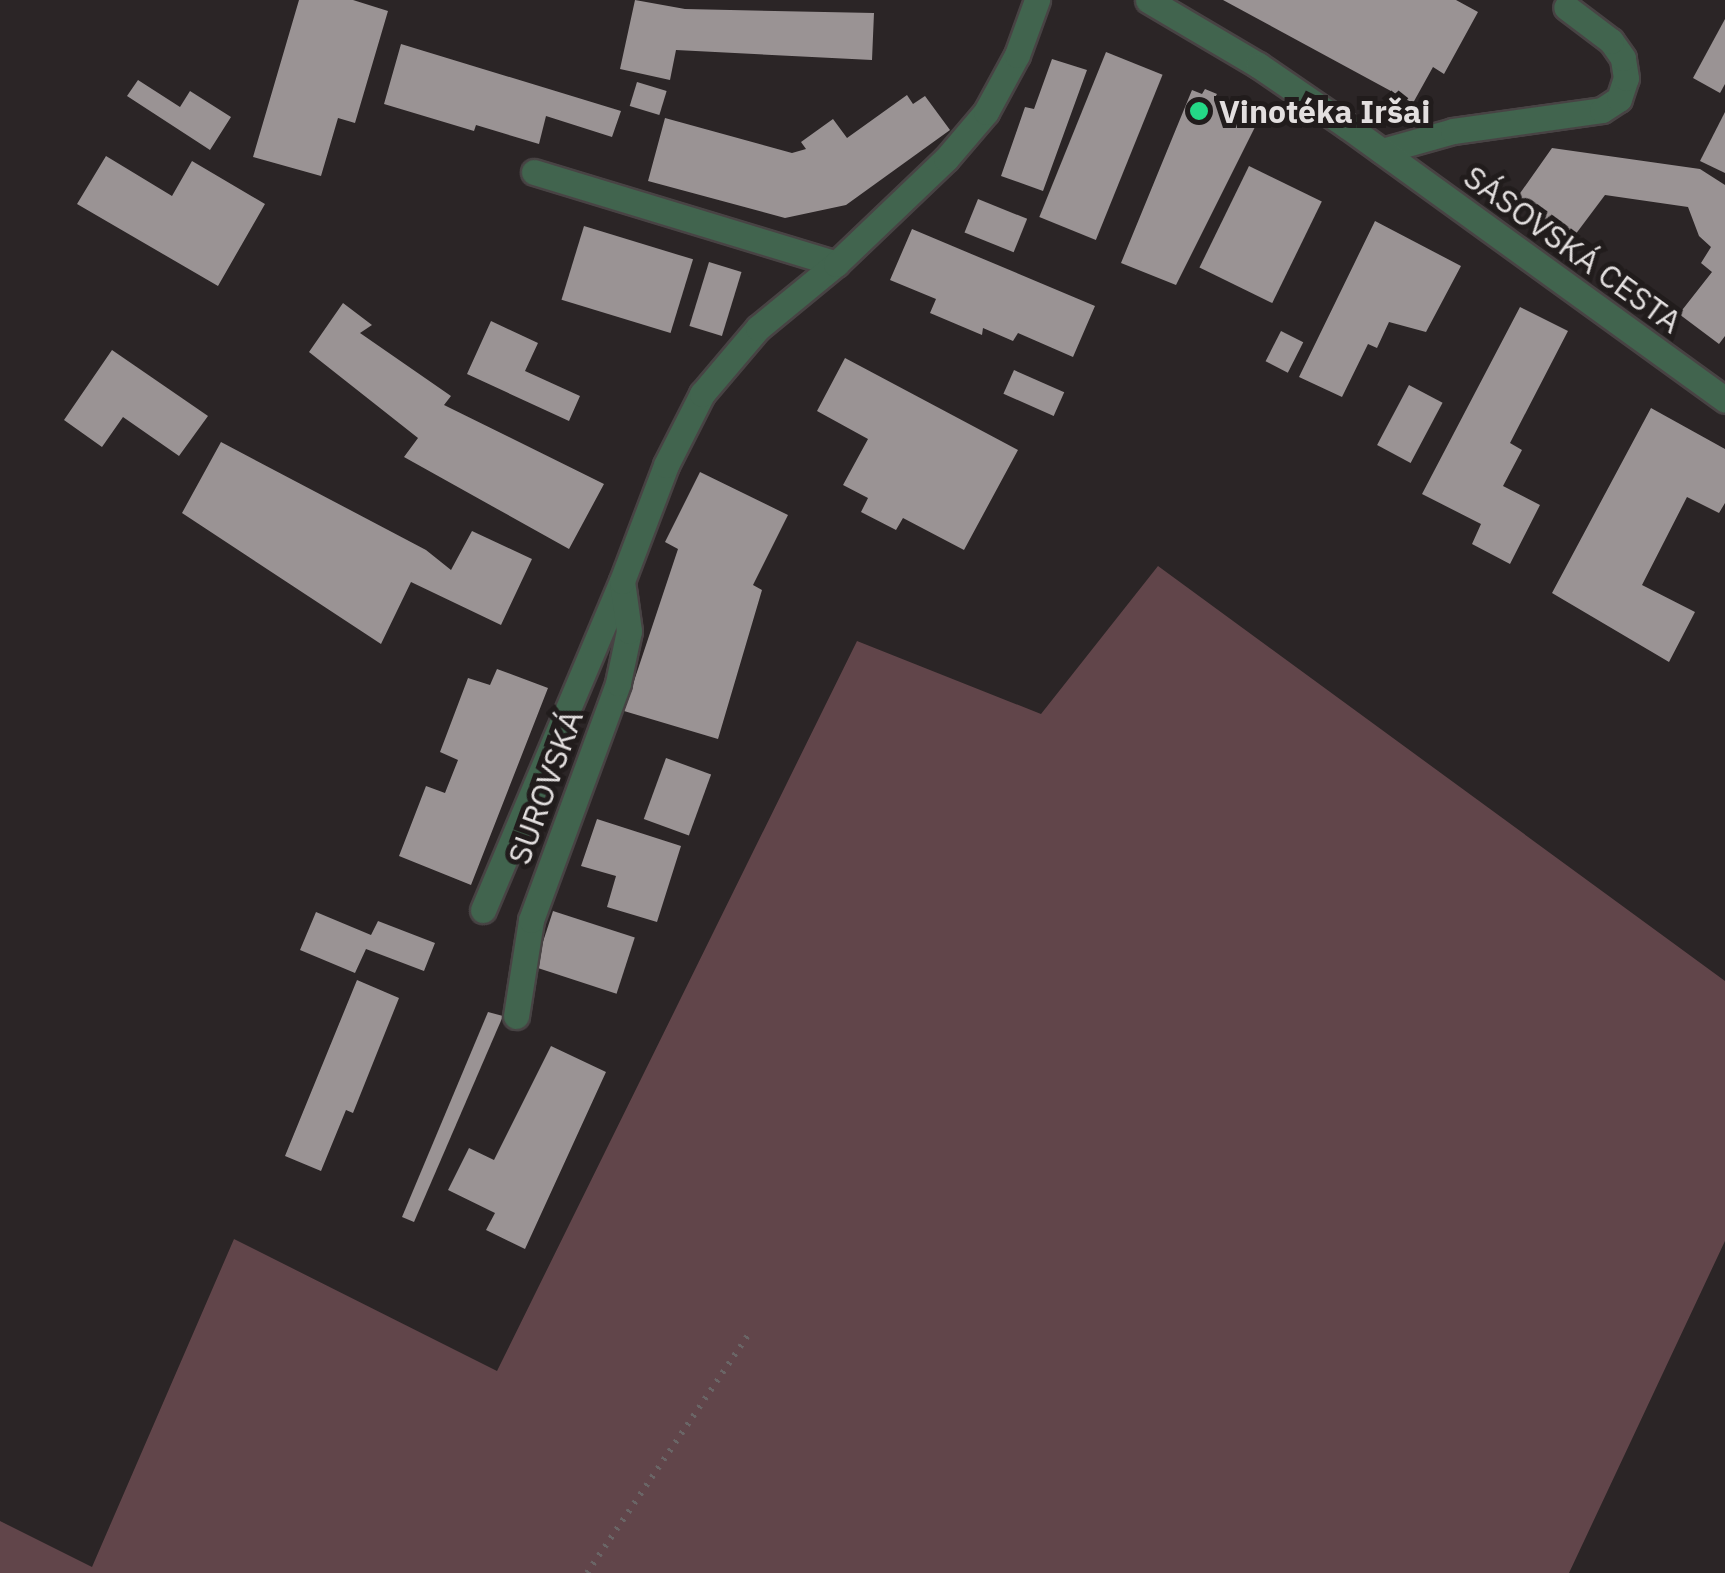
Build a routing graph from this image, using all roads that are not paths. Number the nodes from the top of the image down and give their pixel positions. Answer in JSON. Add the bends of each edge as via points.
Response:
{"nodes":[{"id":1,"x":1037,"y":0,"type":"edge"},
{"id":2,"x":1148,"y":0,"type":"edge"},
{"id":3,"x":1566,"y":7,"type":"dead end"},
{"id":4,"x":1382,"y":151,"type":"junction"},
{"id":5,"x":534,"y":172,"type":"dead end"},
{"id":6,"x":836,"y":264,"type":"junction"},
{"id":7,"x":1725,"y":400,"type":"edge"},
{"id":8,"x":622,"y":581,"type":"junction"},
{"id":9,"x":483,"y":910,"type":"dead end"},
{"id":10,"x":516,"y":1016,"type":"dead end"}],
"edges":[{"from":1,"to":6,"type":"street","name":"SUROVSKÁ","via":[[986,112]]},
{"from":2,"to":4,"type":"street","name":"SÁSOVSKÁ CESTA","via":[[1258,64]]},
{"from":3,"to":4,"type":"street","name":"SÁSOVSKÁ CESTA","via":[[1623,58],[1619,98],[1602,110],[1453,131]]},
{"from":4,"to":7,"type":"street","name":"SÁSOVSKÁ CESTA"},
{"from":5,"to":6,"type":"street"},
{"from":6,"to":8,"type":"street","name":"SUROVSKÁ","via":[[758,328],[702,394],[666,465]]},
{"from":8,"to":9,"type":"street","name":"SUROVSKÁ"},
{"from":8,"to":10,"type":"street","name":"SUROVSKÁ","via":[[629,631],[618,683],[531,920]]}]}
